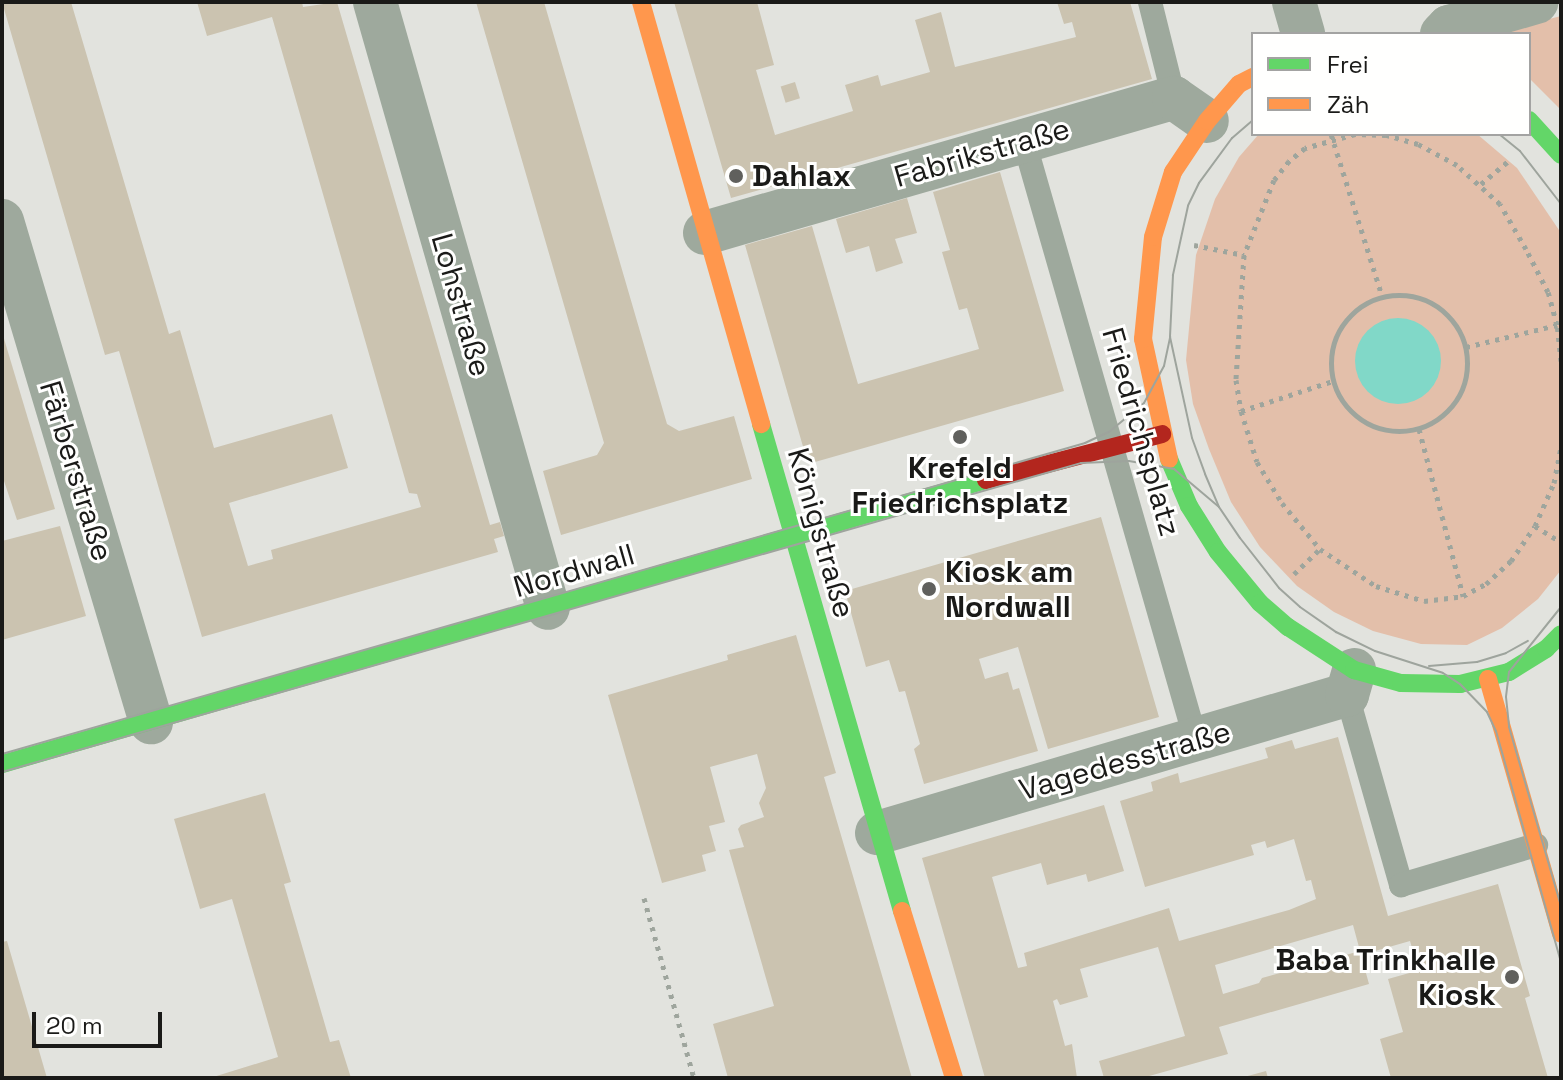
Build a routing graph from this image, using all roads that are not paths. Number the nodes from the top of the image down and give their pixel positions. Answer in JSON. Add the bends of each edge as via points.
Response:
{"nodes":[{"id":1,"x":375,"y":2,"type":"edge"},
{"id":2,"x":641,"y":2,"type":"edge"},
{"id":3,"x":1150,"y":2,"type":"edge"},
{"id":4,"x":1294,"y":2,"type":"edge"},
{"id":5,"x":1536,"y":2,"type":"edge"},
{"id":6,"x":1444,"y":21,"type":"edge"},
{"id":7,"x":1302,"y":32,"type":"edge"},
{"id":8,"x":1251,"y":78,"type":"edge"},
{"id":9,"x":1190,"y":110,"type":"junction"},
{"id":10,"x":1531,"y":122,"type":"edge"},
{"id":11,"x":1024,"y":141,"type":"junction"},
{"id":12,"x":1561,"y":155,"type":"edge"},
{"id":13,"x":2,"y":221,"type":"edge"},
{"id":14,"x":705,"y":233,"type":"junction"},
{"id":15,"x":1162,"y":434,"type":"junction"},
{"id":16,"x":1112,"y":445,"type":"junction"},
{"id":17,"x":792,"y":537,"type":"junction"},
{"id":18,"x":548,"y":608,"type":"junction"},
{"id":19,"x":1561,"y":634,"type":"edge"},
{"id":20,"x":1488,"y":679,"type":"junction"},
{"id":21,"x":1351,"y":683,"type":"junction"},
{"id":22,"x":151,"y":722,"type":"junction"},
{"id":23,"x":1196,"y":741,"type":"junction"},
{"id":24,"x":2,"y":764,"type":"edge"},
{"id":25,"x":877,"y":833,"type":"junction"},
{"id":26,"x":1536,"y":845,"type":"junction"},
{"id":27,"x":1561,"y":934,"type":"edge"},
{"id":28,"x":954,"y":1078,"type":"edge"}],
"edges":[{"from":1,"to":18,"type":"street","name":"Lohstraße"},
{"from":2,"to":14,"type":"street","name":"Königstraße"},
{"from":3,"to":9,"type":"lane"},
{"from":4,"to":7,"type":"street"},
{"from":5,"to":6,"type":"street"},
{"from":8,"to":9,"type":"street","name":"Friedrichsplatz"},
{"from":9,"to":11,"type":"street","name":"Fabrikstraße"},
{"from":9,"to":15,"type":"street","name":"Friedrichsplatz","via":[[1153,237],[1143,339]]},
{"from":10,"to":12,"type":"street"},
{"from":11,"to":14,"type":"street","name":"Fabrikstraße"},
{"from":11,"to":16,"type":"lane","name":"Friedrichsplatz"},
{"from":13,"to":22,"type":"street","name":"Färberstraße"},
{"from":14,"to":17,"type":"street","name":"Königstraße"},
{"from":15,"to":16,"type":"street","name":"Nordwall"},
{"from":15,"to":21,"type":"street","name":"Friedrichsplatz","via":[[1189,506],[1218,552],[1260,603]]},
{"from":16,"to":17,"type":"street","name":"Nordwall"},
{"from":16,"to":23,"type":"lane","name":"Friedrichsplatz"},
{"from":17,"to":18,"type":"street","name":"Nordwall"},
{"from":17,"to":25,"type":"street","name":"Königstraße"},
{"from":18,"to":22,"type":"street","name":"Nordwall"},
{"from":19,"to":20,"type":"street","name":"Friedrichsplatz","via":[[1509,672]]},
{"from":20,"to":21,"type":"street","name":"Friedrichsplatz","via":[[1460,684]]},
{"from":20,"to":26,"type":"street"},
{"from":21,"to":23,"type":"street","name":"Vagedesstraße"},
{"from":21,"to":26,"type":"lane","via":[[1401,885]]},
{"from":22,"to":24,"type":"street","name":"Nordwall"},
{"from":23,"to":25,"type":"street","name":"Vagedesstraße"},
{"from":25,"to":28,"type":"street","name":"Königstraße"},
{"from":26,"to":27,"type":"street"}]}
